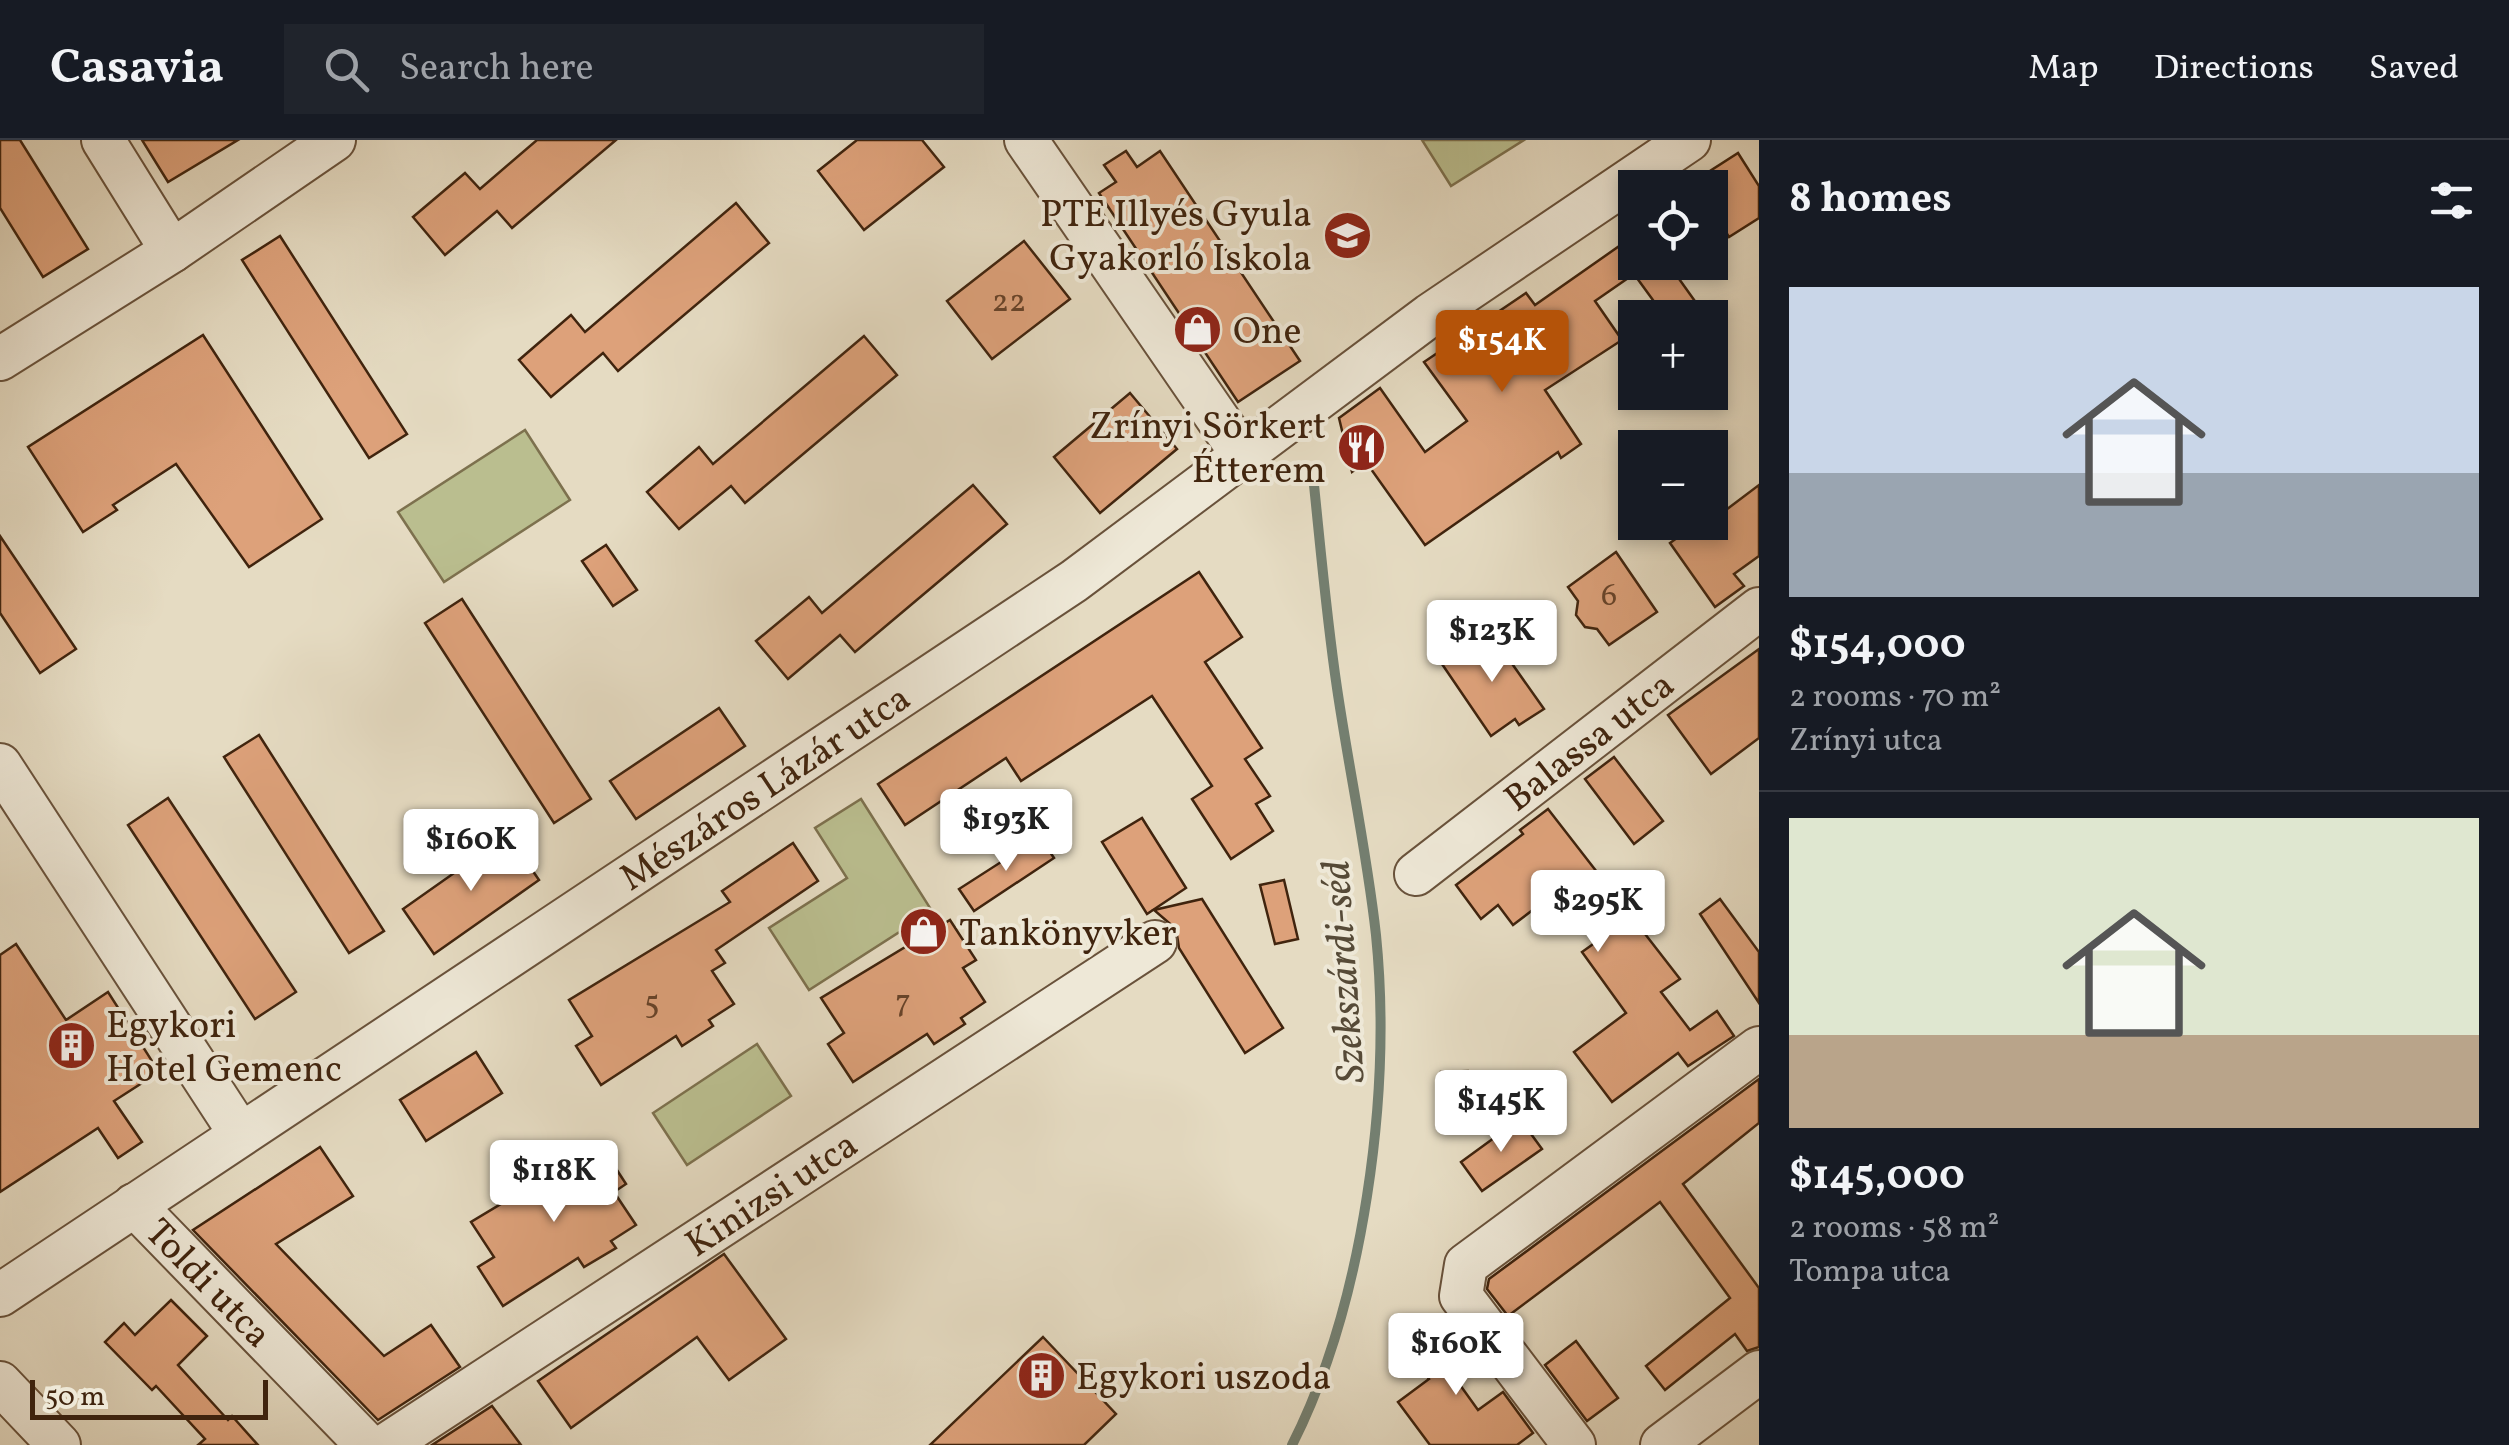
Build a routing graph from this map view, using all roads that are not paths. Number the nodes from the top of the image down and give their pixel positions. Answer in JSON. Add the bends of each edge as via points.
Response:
{"nodes":[{"id":1,"x":103,"y":140,"type":"edge"},
{"id":2,"x":334,"y":140,"type":"edge"},
{"id":3,"x":1026,"y":140,"type":"edge"},
{"id":4,"x":1690,"y":140,"type":"edge"},
{"id":5,"x":172,"y":251,"type":"junction"},
{"id":6,"x":0,"y":359,"type":"edge"},
{"id":7,"x":1244,"y":457,"type":"junction"},
{"id":8,"x":1759,"y":608,"type":"edge"},
{"id":9,"x":0,"y":765,"type":"edge"},
{"id":10,"x":1416,"y":874,"type":"dead end"},
{"id":11,"x":1155,"y":942,"type":"dead end"},
{"id":12,"x":1759,"y":1048,"type":"edge"},
{"id":13,"x":240,"y":1132,"type":"junction"},
{"id":14,"x":134,"y":1205,"type":"junction"},
{"id":15,"x":0,"y":1295,"type":"edge"},
{"id":16,"x":1759,"y":1372,"type":"edge"},
{"id":17,"x":0,"y":1382,"type":"edge"},
{"id":18,"x":59,"y":1445,"type":"edge"},
{"id":19,"x":368,"y":1445,"type":"edge"},
{"id":20,"x":386,"y":1445,"type":"edge"},
{"id":21,"x":1574,"y":1445,"type":"edge"},
{"id":22,"x":1662,"y":1445,"type":"edge"}],
"edges":[{"from":1,"to":5,"type":"street"},
{"from":2,"to":5,"type":"street"},
{"from":3,"to":7,"type":"street"},
{"from":4,"to":7,"type":"street","name":"Mészáros Lázár utca","via":[[1538,238]]},
{"from":5,"to":6,"type":"street"},
{"from":7,"to":13,"type":"street","name":"Mészáros Lázár utca","via":[[831,746]]},
{"from":8,"to":10,"type":"street","name":"Balassa utca"},
{"from":9,"to":13,"type":"street"},
{"from":11,"to":20,"type":"street","name":"Kinizsi utca"},
{"from":12,"to":21,"type":"street","via":[[1466,1265],[1461,1296]]},
{"from":13,"to":14,"type":"street","name":"Mészáros Lázár utca"},
{"from":14,"to":15,"type":"street","name":"Mészáros Lázár utca"},
{"from":14,"to":19,"type":"street","name":"Toldi utca"},
{"from":16,"to":22,"type":"street"},
{"from":17,"to":18,"type":"street"}]}
